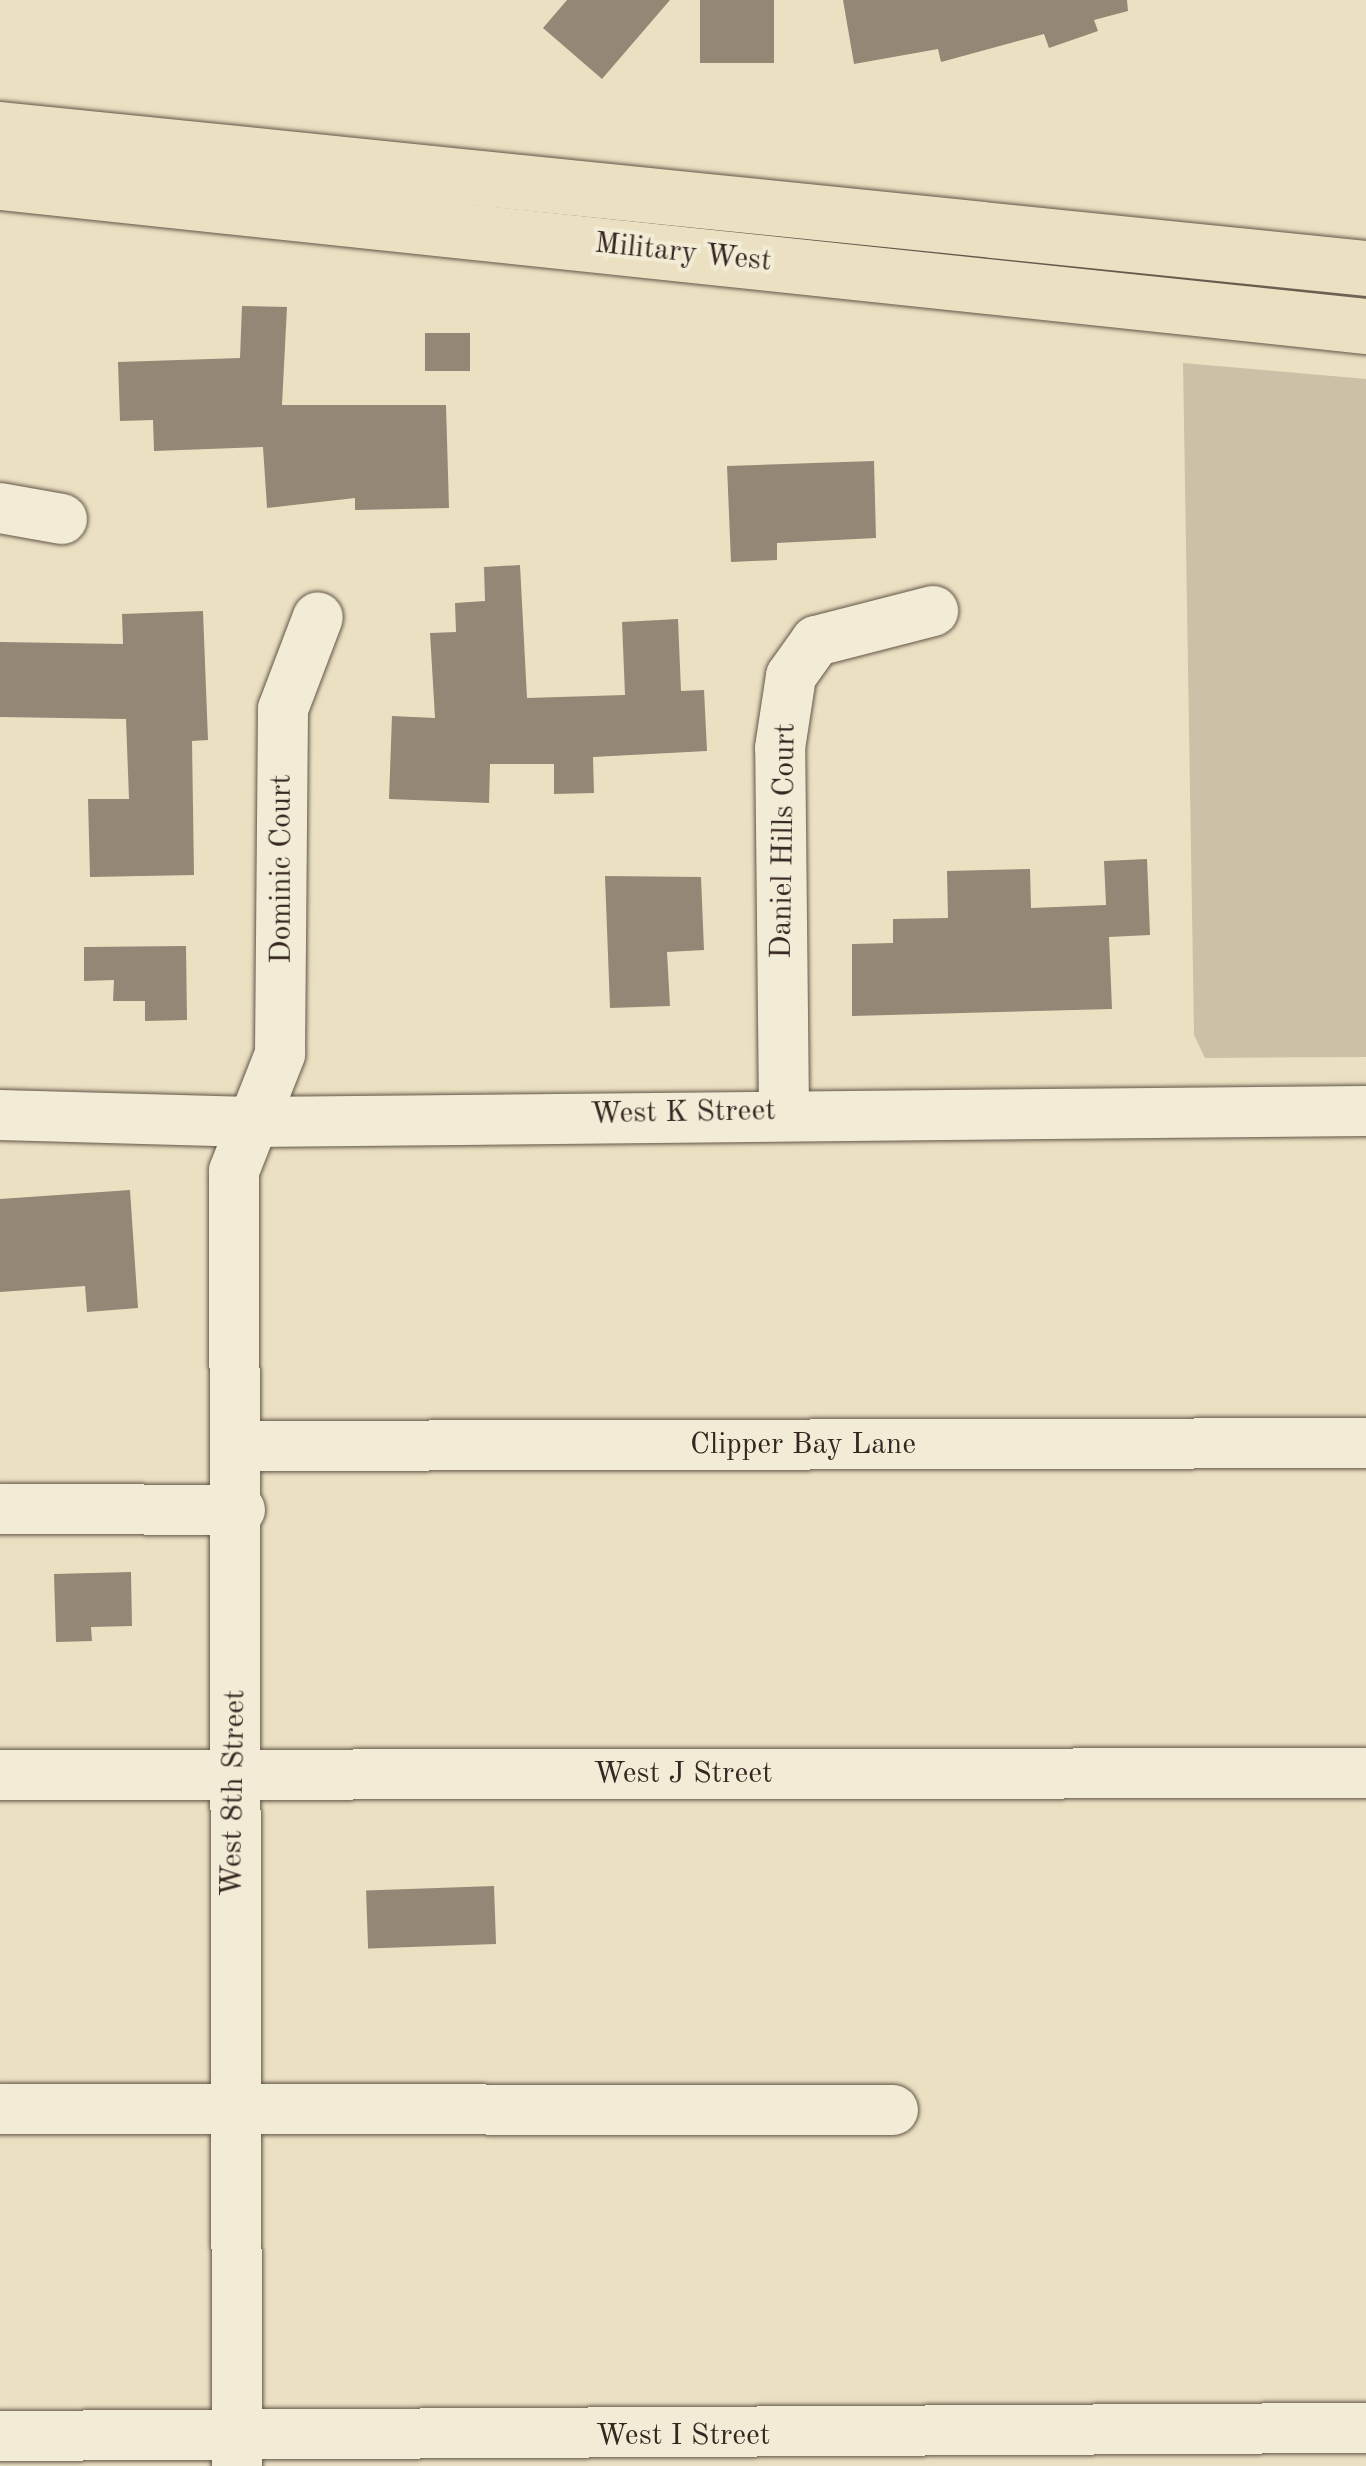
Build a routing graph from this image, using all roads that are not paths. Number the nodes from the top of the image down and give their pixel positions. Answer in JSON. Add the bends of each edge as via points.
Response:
{"nodes":[{"id":1,"x":0,"y":129,"type":"edge"},
{"id":2,"x":0,"y":182,"type":"edge"},
{"id":3,"x":1366,"y":268,"type":"edge"},
{"id":4,"x":1366,"y":326,"type":"edge"},
{"id":5,"x":0,"y":508,"type":"edge"},
{"id":6,"x":62,"y":519,"type":"dead end"},
{"id":7,"x":932,"y":611,"type":"dead end"},
{"id":8,"x":318,"y":617,"type":"dead end"},
{"id":9,"x":784,"y":1111,"type":"junction"},
{"id":10,"x":1366,"y":1111,"type":"edge"},
{"id":11,"x":0,"y":1115,"type":"edge"},
{"id":12,"x":252,"y":1122,"type":"junction"},
{"id":13,"x":1366,"y":1443,"type":"edge"},
{"id":14,"x":240,"y":1446,"type":"junction"},
{"id":15,"x":0,"y":1510,"type":"edge"},
{"id":16,"x":240,"y":1510,"type":"junction"},
{"id":17,"x":1366,"y":1773,"type":"edge"},
{"id":18,"x":0,"y":1775,"type":"edge"},
{"id":19,"x":234,"y":1775,"type":"junction"},
{"id":20,"x":0,"y":2108,"type":"edge"},
{"id":21,"x":231,"y":2108,"type":"junction"},
{"id":22,"x":893,"y":2110,"type":"dead end"},
{"id":23,"x":1366,"y":2428,"type":"edge"},
{"id":24,"x":0,"y":2436,"type":"edge"},
{"id":25,"x":1315,"y":2447,"type":"edge"},
{"id":26,"x":237,"y":2451,"type":"edge"}],
"edges":[{"from":1,"to":3,"type":"main road","name":"Military West"},
{"from":2,"to":4,"type":"main road","name":"Military West"},
{"from":5,"to":6,"type":"street"},
{"from":7,"to":9,"type":"street","name":"Daniel Hills Court","via":[[816,641],[790,676],[780,748]]},
{"from":8,"to":12,"type":"street","name":"Dominic Court","via":[[283,709],[280,1054]]},
{"from":9,"to":10,"type":"street","name":"West K Street"},
{"from":9,"to":12,"type":"street","name":"West K Street"},
{"from":11,"to":12,"type":"street","name":"West K Street"},
{"from":12,"to":14,"type":"street","name":"West 8th Street","via":[[234,1172]]},
{"from":13,"to":14,"type":"street","name":"Clipper Bay Lane"},
{"from":14,"to":16,"type":"street","name":"West 8th Street"},
{"from":15,"to":16,"type":"street"},
{"from":16,"to":19,"type":"street","name":"West 8th Street"},
{"from":17,"to":19,"type":"street","name":"West J Street"},
{"from":18,"to":19,"type":"street","name":"West J Street"},
{"from":19,"to":21,"type":"street","name":"West 8th Street"},
{"from":20,"to":21,"type":"street"},
{"from":21,"to":22,"type":"street"},
{"from":21,"to":26,"type":"street","name":"West 8th Street"},
{"from":23,"to":25,"type":"street","name":"West I Street"},
{"from":24,"to":26,"type":"street","name":"West I Street"},
{"from":25,"to":26,"type":"street","name":"West I Street"}]}
